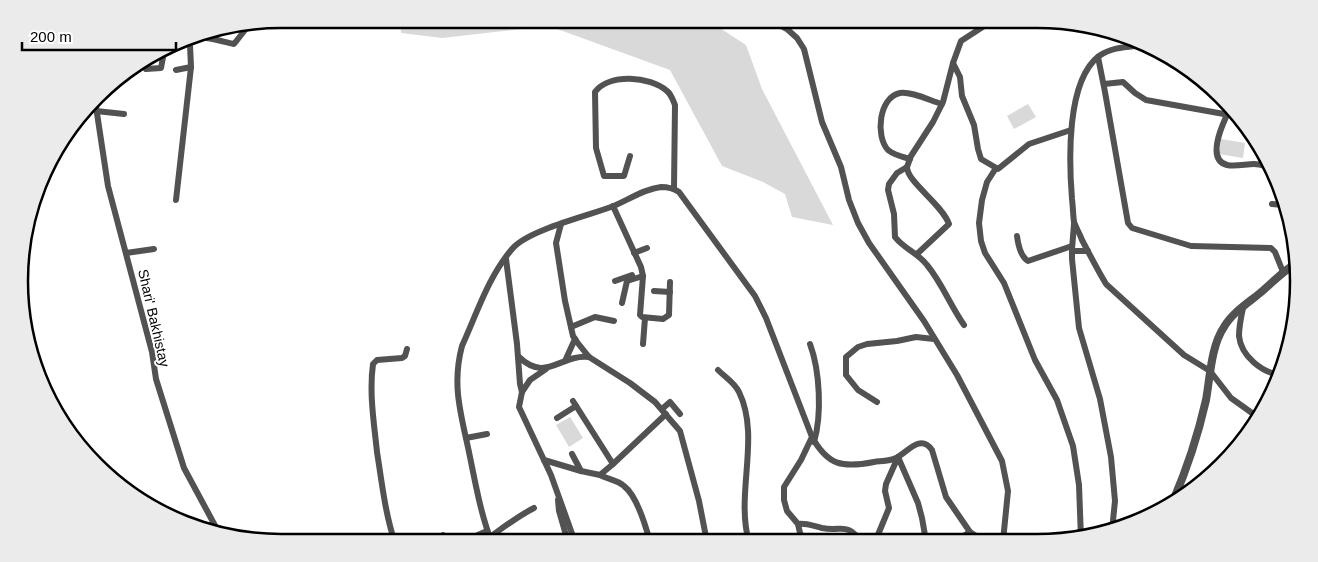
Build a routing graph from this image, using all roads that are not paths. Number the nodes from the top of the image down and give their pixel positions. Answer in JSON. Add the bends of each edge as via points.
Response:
{"nodes":[{"id":1,"x":783,"y":28,"type":"edge"},
{"id":2,"x":981,"y":28,"type":"edge"},
{"id":3,"x":245,"y":30,"type":"dead end"},
{"id":4,"x":206,"y":39,"type":"edge"},
{"id":5,"x":190,"y":45,"type":"edge"},
{"id":6,"x":1130,"y":46,"type":"edge"},
{"id":7,"x":163,"y":57,"type":"edge"},
{"id":8,"x":1098,"y":57,"type":"junction"},
{"id":9,"x":953,"y":63,"type":"junction"},
{"id":10,"x":192,"y":67,"type":"junction"},
{"id":11,"x":146,"y":69,"type":"dead end"},
{"id":12,"x":176,"y":70,"type":"dead end"},
{"id":13,"x":1104,"y":84,"type":"junction"},
{"id":14,"x":942,"y":104,"type":"junction"},
{"id":15,"x":96,"y":111,"type":"joint"},
{"id":16,"x":124,"y":114,"type":"dead end"},
{"id":17,"x":1228,"y":114,"type":"edge"},
{"id":18,"x":1229,"y":114,"type":"edge"},
{"id":19,"x":1071,"y":130,"type":"junction"},
{"id":20,"x":630,"y":156,"type":"dead end"},
{"id":21,"x":910,"y":159,"type":"junction"},
{"id":22,"x":1262,"y":165,"type":"edge"},
{"id":23,"x":906,"y":166,"type":"junction"},
{"id":24,"x":996,"y":168,"type":"junction"},
{"id":25,"x":674,"y":188,"type":"junction"},
{"id":26,"x":176,"y":200,"type":"dead end"},
{"id":27,"x":1272,"y":204,"type":"dead end"},
{"id":28,"x":1278,"y":204,"type":"edge"},
{"id":29,"x":613,"y":206,"type":"junction"},
{"id":30,"x":1074,"y":223,"type":"junction"},
{"id":31,"x":561,"y":224,"type":"junction"},
{"id":32,"x":1017,"y":236,"type":"dead end"},
{"id":33,"x":647,"y":248,"type":"dead end"},
{"id":34,"x":154,"y":249,"type":"dead end"},
{"id":35,"x":1072,"y":249,"type":"junction"},
{"id":36,"x":1088,"y":251,"type":"junction"},
{"id":37,"x":634,"y":253,"type":"junction"},
{"id":38,"x":126,"y":254,"type":"junction"},
{"id":39,"x":917,"y":254,"type":"junction"},
{"id":40,"x":506,"y":259,"type":"junction"},
{"id":41,"x":1290,"y":267,"type":"edge"},
{"id":42,"x":1283,"y":272,"type":"junction"},
{"id":43,"x":643,"y":274,"type":"junction"},
{"id":44,"x":615,"y":281,"type":"dead end"},
{"id":45,"x":670,"y":282,"type":"dead end"},
{"id":46,"x":654,"y":291,"type":"dead end"},
{"id":47,"x":670,"y":292,"type":"junction"},
{"id":48,"x":622,"y":303,"type":"dead end"},
{"id":49,"x":1243,"y":308,"type":"junction"},
{"id":50,"x":645,"y":318,"type":"junction"},
{"id":51,"x":614,"y":321,"type":"dead end"},
{"id":52,"x":964,"y":324,"type":"dead end"},
{"id":53,"x":571,"y":328,"type":"junction"},
{"id":54,"x":575,"y":339,"type":"junction"},
{"id":55,"x":934,"y":340,"type":"junction"},
{"id":56,"x":643,"y":344,"type":"dead end"},
{"id":57,"x":810,"y":344,"type":"dead end"},
{"id":58,"x":407,"y":349,"type":"dead end"},
{"id":59,"x":519,"y":357,"type":"junction"},
{"id":60,"x":589,"y":357,"type":"junction"},
{"id":61,"x":565,"y":360,"type":"junction"},
{"id":62,"x":546,"y":369,"type":"junction"},
{"id":63,"x":718,"y":370,"type":"dead end"},
{"id":64,"x":1210,"y":371,"type":"junction"},
{"id":65,"x":1273,"y":374,"type":"edge"},
{"id":66,"x":522,"y":392,"type":"junction"},
{"id":67,"x":877,"y":402,"type":"dead end"},
{"id":68,"x":664,"y":412,"type":"junction"},
{"id":69,"x":680,"y":414,"type":"dead end"},
{"id":70,"x":1253,"y":414,"type":"edge"},
{"id":71,"x":557,"y":418,"type":"dead end"},
{"id":72,"x":487,"y":434,"type":"dead end"},
{"id":73,"x":466,"y":438,"type":"junction"},
{"id":74,"x":813,"y":440,"type":"junction"},
{"id":75,"x":572,"y":454,"type":"dead end"},
{"id":76,"x":898,"y":457,"type":"junction"},
{"id":77,"x":544,"y":460,"type":"junction"},
{"id":78,"x":613,"y":464,"type":"junction"},
{"id":79,"x":581,"y":471,"type":"junction"},
{"id":80,"x":600,"y":475,"type":"junction"},
{"id":81,"x":1178,"y":489,"type":"junction"},
{"id":82,"x":1182,"y":489,"type":"edge"},
{"id":83,"x":557,"y":491,"type":"junction"},
{"id":84,"x":1176,"y":493,"type":"edge"},
{"id":85,"x":534,"y":508,"type":"dead end"},
{"id":86,"x":1113,"y":523,"type":"edge"},
{"id":87,"x":798,"y":524,"type":"junction"},
{"id":88,"x":215,"y":526,"type":"edge"},
{"id":89,"x":1082,"y":531,"type":"edge"},
{"id":90,"x":970,"y":532,"type":"junction"},
{"id":91,"x":393,"y":534,"type":"edge"},
{"id":92,"x":489,"y":534,"type":"edge"},
{"id":93,"x":495,"y":534,"type":"edge"},
{"id":94,"x":566,"y":534,"type":"edge"},
{"id":95,"x":572,"y":534,"type":"edge"},
{"id":96,"x":647,"y":534,"type":"edge"},
{"id":97,"x":705,"y":534,"type":"edge"},
{"id":98,"x":748,"y":534,"type":"edge"},
{"id":99,"x":801,"y":534,"type":"edge"},
{"id":100,"x":855,"y":534,"type":"edge"},
{"id":101,"x":878,"y":534,"type":"edge"},
{"id":102,"x":925,"y":534,"type":"edge"},
{"id":103,"x":967,"y":534,"type":"edge"},
{"id":104,"x":973,"y":534,"type":"edge"},
{"id":105,"x":1004,"y":534,"type":"edge"}],
"edges":[{"from":1,"to":55,"type":"street","via":[[792,33],[804,49],[822,122],[841,167],[858,223]]},
{"from":2,"to":9,"type":"street","via":[[961,41]]},
{"from":3,"to":4,"type":"street","via":[[234,44]]},
{"from":5,"to":10,"type":"street"},
{"from":6,"to":8,"type":"street","via":[[1116,48]]},
{"from":7,"to":11,"type":"street","via":[[161,68]]},
{"from":8,"to":13,"type":"street"},
{"from":8,"to":19,"type":"street","via":[[1079,88]]},
{"from":9,"to":14,"type":"street"},
{"from":9,"to":24,"type":"street","via":[[974,125],[978,152],[984,162]]},
{"from":10,"to":12,"type":"street"},
{"from":10,"to":26,"type":"street"},
{"from":13,"to":17,"type":"street","via":[[1123,82],[1146,100]]},
{"from":13,"to":42,"type":"street","via":[[1126,214],[1132,228],[1191,246],[1271,248]]},
{"from":14,"to":21,"type":"street"},
{"from":14,"to":21,"type":"street","via":[[905,93],[888,101],[880,119],[881,138],[891,152]]},
{"from":15,"to":16,"type":"street"},
{"from":15,"to":38,"type":"street","name":"Shari' Bakhistay","via":[[108,186]]},
{"from":18,"to":22,"type":"street","via":[[1216,147],[1218,158],[1231,165]]},
{"from":19,"to":24,"type":"street","via":[[1030,144]]},
{"from":19,"to":30,"type":"street"},
{"from":20,"to":25,"type":"street","via":[[624,176],[604,176],[596,148],[595,92],[602,85],[641,79],[669,92],[675,105]]},
{"from":21,"to":23,"type":"street"},
{"from":23,"to":39,"type":"street","via":[[891,180],[888,190],[895,237]]},
{"from":23,"to":39,"type":"street","via":[[911,177],[934,200],[949,224]]},
{"from":24,"to":89,"type":"street","via":[[987,182],[982,200],[981,241],[1004,284],[1035,360],[1057,400],[1073,446]]},
{"from":25,"to":29,"type":"street","via":[[654,188]]},
{"from":25,"to":74,"type":"street","via":[[755,296]]},
{"from":27,"to":28,"type":"street"},
{"from":29,"to":31,"type":"street"},
{"from":29,"to":37,"type":"street"},
{"from":30,"to":35,"type":"street"},
{"from":30,"to":36,"type":"street"},
{"from":31,"to":40,"type":"street","via":[[526,238],[513,248]]},
{"from":31,"to":53,"type":"street","via":[[556,243]]},
{"from":32,"to":35,"type":"street","via":[[1024,259],[1028,261]]},
{"from":33,"to":37,"type":"street"},
{"from":34,"to":38,"type":"street"},
{"from":35,"to":36,"type":"street"},
{"from":35,"to":86,"type":"street","via":[[1079,328],[1100,399],[1111,456],[1115,501]]},
{"from":36,"to":64,"type":"street","via":[[1106,284],[1184,355]]},
{"from":37,"to":43,"type":"street"},
{"from":38,"to":88,"type":"street","name":"Shari' Bakhistay","via":[[166,415],[184,468]]},
{"from":39,"to":52,"type":"street","via":[[938,278]]},
{"from":40,"to":59,"type":"street"},
{"from":40,"to":73,"type":"street","via":[[497,269],[462,346],[458,400]]},
{"from":41,"to":42,"type":"street"},
{"from":42,"to":49,"type":"street"},
{"from":43,"to":44,"type":"street"},
{"from":43,"to":48,"type":"street","via":[[627,281]]},
{"from":43,"to":50,"type":"street","via":[[640,316]]},
{"from":45,"to":47,"type":"street"},
{"from":46,"to":47,"type":"street"},
{"from":47,"to":50,"type":"street","via":[[669,315],[663,319]]},
{"from":49,"to":64,"type":"street","via":[[1224,327]]},
{"from":49,"to":65,"type":"street","via":[[1240,342],[1262,369]]},
{"from":50,"to":56,"type":"street"},
{"from":51,"to":53,"type":"street","via":[[595,317]]},
{"from":53,"to":54,"type":"street"},
{"from":54,"to":60,"type":"street"},
{"from":54,"to":61,"type":"street"},
{"from":55,"to":67,"type":"street","via":[[916,338],[867,344],[846,357],[846,375],[858,390]]},
{"from":55,"to":105,"type":"street","via":[[957,375],[1002,461],[1008,491]]},
{"from":57,"to":74,"type":"street","via":[[818,399],[817,432]]},
{"from":58,"to":91,"type":"street","via":[[402,358],[377,360],[372,374],[375,434],[384,501]]},
{"from":59,"to":62,"type":"street","via":[[533,366]]},
{"from":59,"to":66,"type":"street"},
{"from":60,"to":61,"type":"street"},
{"from":60,"to":68,"type":"street","via":[[630,383]]},
{"from":61,"to":62,"type":"street"},
{"from":62,"to":66,"type":"street","via":[[530,380]]},
{"from":63,"to":98,"type":"street","via":[[733,383],[744,406],[748,458],[743,508]]},
{"from":64,"to":70,"type":"street","via":[[1231,398]]},
{"from":64,"to":81,"type":"street","via":[[1197,437]]},
{"from":66,"to":77,"type":"street","via":[[519,407]]},
{"from":68,"to":69,"type":"street","via":[[670,402]]},
{"from":68,"to":78,"type":"street"},
{"from":68,"to":97,"type":"street","via":[[680,430],[684,441]]},
{"from":71,"to":78,"type":"street","via":[[575,404]]},
{"from":72,"to":73,"type":"street"},
{"from":73,"to":92,"type":"street","via":[[482,516]]},
{"from":74,"to":76,"type":"street","via":[[828,459],[837,463],[862,464]]},
{"from":74,"to":87,"type":"street","via":[[784,487],[786,506]]},
{"from":75,"to":79,"type":"street"},
{"from":76,"to":90,"type":"street","via":[[921,444],[930,447],[946,497]]},
{"from":76,"to":101,"type":"street","via":[[886,484],[889,508]]},
{"from":76,"to":102,"type":"street","via":[[918,503]]},
{"from":77,"to":79,"type":"street"},
{"from":77,"to":83,"type":"street"},
{"from":78,"to":80,"type":"street"},
{"from":79,"to":80,"type":"street"},
{"from":80,"to":96,"type":"street","via":[[624,486],[631,493]]},
{"from":81,"to":82,"type":"street"},
{"from":81,"to":84,"type":"street"},
{"from":83,"to":94,"type":"street"},
{"from":83,"to":95,"type":"street"},
{"from":85,"to":93,"type":"street"},
{"from":87,"to":99,"type":"street"},
{"from":87,"to":100,"type":"street","via":[[843,527]]},
{"from":90,"to":103,"type":"street"},
{"from":90,"to":104,"type":"street"}]}
